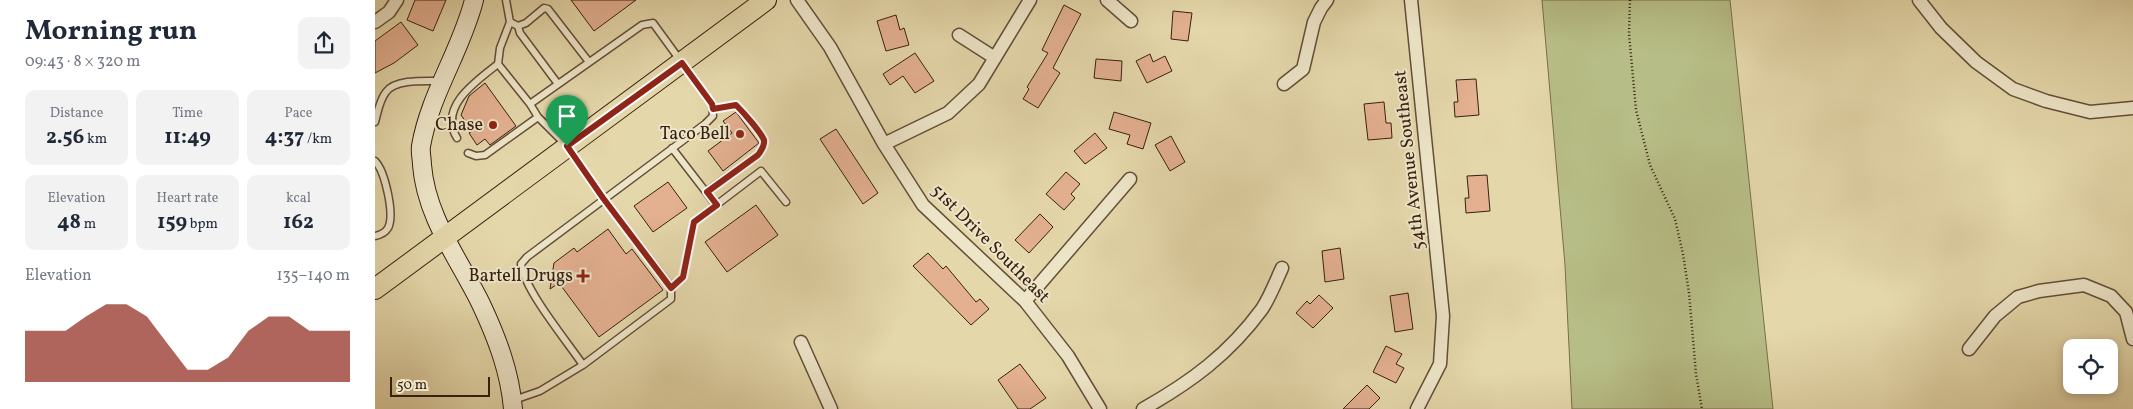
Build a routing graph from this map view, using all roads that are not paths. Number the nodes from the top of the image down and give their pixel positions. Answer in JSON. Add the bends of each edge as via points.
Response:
{"nodes":[{"id":1,"x":397,"y":0,"type":"edge"},
{"id":2,"x":474,"y":0,"type":"edge"},
{"id":3,"x":506,"y":0,"type":"edge"},
{"id":4,"x":797,"y":0,"type":"edge"},
{"id":5,"x":1030,"y":0,"type":"edge"},
{"id":6,"x":1107,"y":0,"type":"edge"},
{"id":7,"x":1327,"y":0,"type":"edge"},
{"id":8,"x":1411,"y":0,"type":"edge"},
{"id":9,"x":1919,"y":0,"type":"edge"},
{"id":10,"x":761,"y":1,"type":"edge"},
{"id":11,"x":1131,"y":21,"type":"dead end"},
{"id":12,"x":375,"y":22,"type":"edge"},
{"id":13,"x":510,"y":22,"type":"junction"},
{"id":14,"x":517,"y":26,"type":"junction"},
{"id":15,"x":959,"y":35,"type":"dead end"},
{"id":16,"x":995,"y":58,"type":"junction"},
{"id":17,"x":589,"y":62,"type":"junction"},
{"id":18,"x":682,"y":63,"type":"junction"},
{"id":19,"x":498,"y":64,"type":"junction"},
{"id":20,"x":442,"y":81,"type":"junction"},
{"id":21,"x":558,"y":84,"type":"junction"},
{"id":22,"x":1284,"y":84,"type":"dead end"},
{"id":23,"x":530,"y":104,"type":"junction"},
{"id":24,"x":2133,"y":108,"type":"edge"},
{"id":25,"x":713,"y":109,"type":"junction"},
{"id":26,"x":538,"y":117,"type":"junction"},
{"id":27,"x":375,"y":122,"type":"edge"},
{"id":28,"x":457,"y":138,"type":"dead end"},
{"id":29,"x":885,"y":144,"type":"junction"},
{"id":30,"x":567,"y":146,"type":"junction"},
{"id":31,"x":672,"y":148,"type":"junction"},
{"id":32,"x":468,"y":153,"type":"dead end"},
{"id":33,"x":375,"y":161,"type":"edge"},
{"id":34,"x":1130,"y":179,"type":"dead end"},
{"id":35,"x":707,"y":192,"type":"junction"},
{"id":36,"x":603,"y":198,"type":"junction"},
{"id":37,"x":786,"y":202,"type":"dead end"},
{"id":38,"x":717,"y":205,"type":"junction"},
{"id":39,"x":375,"y":236,"type":"edge"},
{"id":40,"x":445,"y":238,"type":"junction"},
{"id":41,"x":1283,"y":268,"type":"dead end"},
{"id":42,"x":671,"y":288,"type":"junction"},
{"id":43,"x":375,"y":289,"type":"edge"},
{"id":44,"x":1025,"y":301,"type":"junction"},
{"id":45,"x":2133,"y":339,"type":"edge"},
{"id":46,"x":801,"y":342,"type":"dead end"},
{"id":47,"x":1969,"y":349,"type":"dead end"},
{"id":48,"x":583,"y":365,"type":"junction"},
{"id":49,"x":513,"y":405,"type":"edge"},
{"id":50,"x":831,"y":409,"type":"edge"},
{"id":51,"x":1100,"y":409,"type":"edge"},
{"id":52,"x":1143,"y":409,"type":"edge"},
{"id":53,"x":1417,"y":409,"type":"edge"}],
"edges":[{"from":1,"to":12,"type":"street","via":[[389,12]]},
{"from":2,"to":20,"type":"main road","via":[[468,24]]},
{"from":3,"to":13,"type":"lane"},
{"from":4,"to":29,"type":"street","name":"51st Drive Southeast","via":[[830,47]]},
{"from":5,"to":16,"type":"street"},
{"from":6,"to":11,"type":"street"},
{"from":7,"to":22,"type":"street","via":[[1314,22],[1303,70]]},
{"from":8,"to":53,"type":"street","name":"54th Avenue Southeast","via":[[1443,316],[1440,364]]},
{"from":9,"to":24,"type":"street","via":[[1941,28],[1976,62],[2013,89],[2090,112]]},
{"from":10,"to":18,"type":"main road"},
{"from":13,"to":14,"type":"lane"},
{"from":13,"to":19,"type":"lane"},
{"from":14,"to":17,"type":"lane","via":[[544,8],[548,9]]},
{"from":14,"to":21,"type":"lane"},
{"from":15,"to":16,"type":"street"},
{"from":16,"to":29,"type":"street","via":[[979,84],[948,113]]},
{"from":17,"to":18,"type":"lane","via":[[642,25],[653,23]]},
{"from":17,"to":21,"type":"lane"},
{"from":18,"to":25,"type":"lane"},
{"from":18,"to":30,"type":"main road"},
{"from":19,"to":23,"type":"lane"},
{"from":19,"to":28,"type":"lane","via":[[461,96],[451,121]]},
{"from":20,"to":27,"type":"lane","via":[[409,81],[387,89]]},
{"from":20,"to":40,"type":"main road","via":[[421,148],[423,177]]},
{"from":21,"to":23,"type":"lane"},
{"from":23,"to":26,"type":"lane"},
{"from":25,"to":31,"type":"lane","via":[[713,116],[705,124]]},
{"from":25,"to":35,"type":"lane","via":[[736,105],[763,140],[764,146],[758,155]]},
{"from":26,"to":30,"type":"lane"},
{"from":26,"to":32,"type":"lane","via":[[485,155]]},
{"from":29,"to":44,"type":"street","name":"51st Drive Southeast","via":[[923,205]]},
{"from":30,"to":36,"type":"lane"},
{"from":30,"to":40,"type":"main road"},
{"from":31,"to":35,"type":"lane"},
{"from":31,"to":36,"type":"lane"},
{"from":33,"to":39,"type":"lane","via":[[384,175],[391,222],[387,230]]},
{"from":34,"to":44,"type":"street"},
{"from":35,"to":38,"type":"lane"},
{"from":36,"to":42,"type":"lane"},
{"from":36,"to":48,"type":"lane","via":[[521,264],[536,296]]},
{"from":37,"to":38,"type":"lane","via":[[761,171]]},
{"from":38,"to":42,"type":"lane","via":[[694,222],[683,277]]},
{"from":40,"to":43,"type":"main road"},
{"from":40,"to":49,"type":"main road","via":[[481,303],[500,346]]},
{"from":41,"to":52,"type":"street","via":[[1263,308],[1228,350],[1178,390]]},
{"from":42,"to":48,"type":"lane","via":[[671,299]]},
{"from":44,"to":51,"type":"street","name":"51st Drive Southeast","via":[[1069,356]]},
{"from":45,"to":47,"type":"street","via":[[2126,312],[2111,296],[2084,285],[2018,297],[1995,316]]},
{"from":46,"to":50,"type":"street"},
{"from":48,"to":49,"type":"lane"}]}
